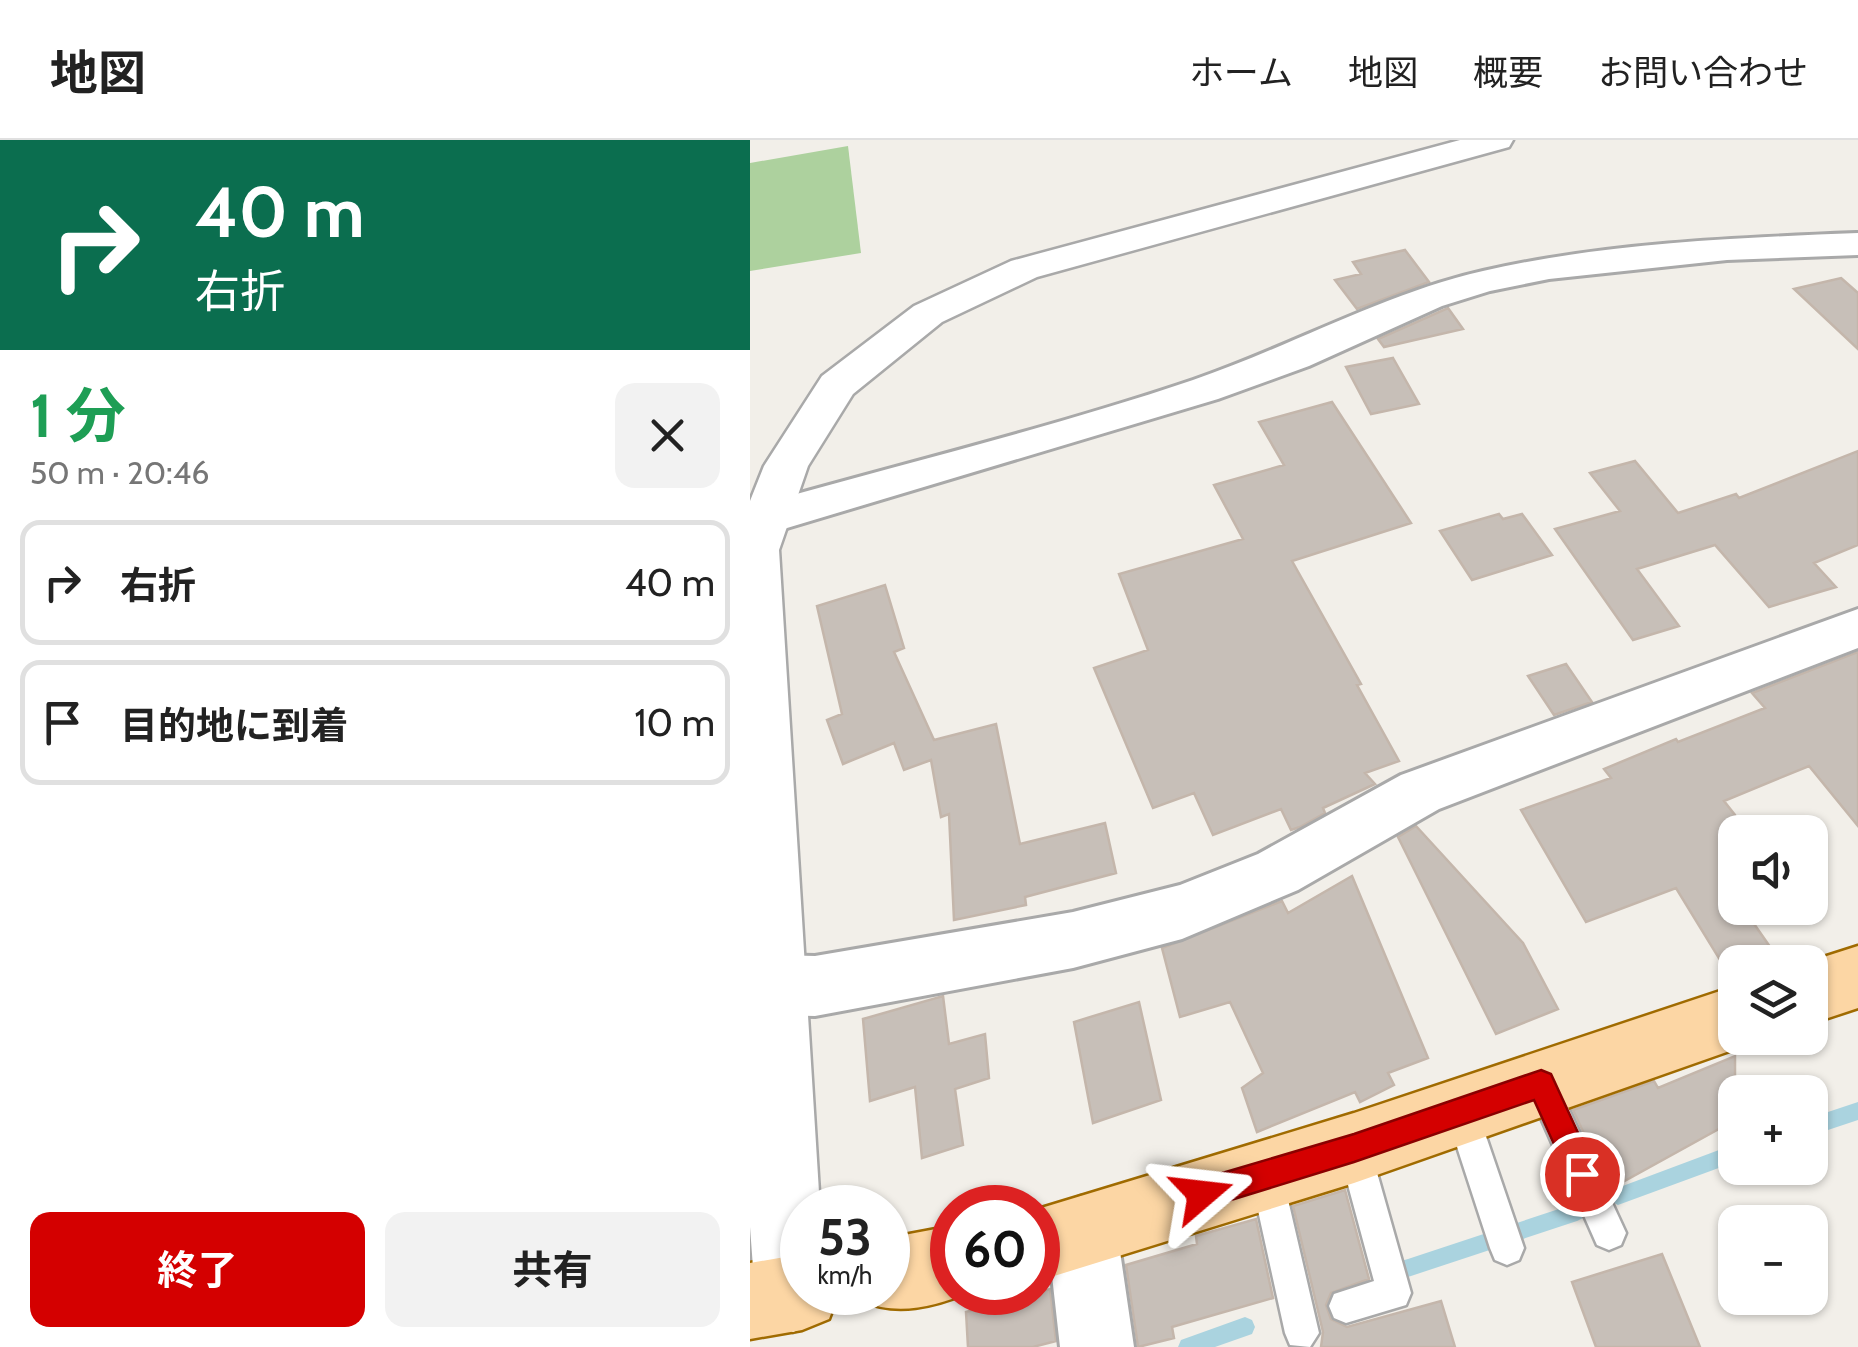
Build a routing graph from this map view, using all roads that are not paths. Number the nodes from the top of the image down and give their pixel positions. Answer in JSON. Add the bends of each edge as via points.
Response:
{"nodes":[{"id":1,"x":1497,"y":140,"type":"edge"},
{"id":2,"x":1858,"y":244,"type":"edge"},
{"id":3,"x":757,"y":522,"type":"edge"},
{"id":4,"x":1858,"y":628,"type":"edge"},
{"id":5,"x":1858,"y":977,"type":"edge"},
{"id":6,"x":1828,"y":987,"type":"edge"},
{"id":7,"x":762,"y":988,"type":"edge"},
{"id":8,"x":1718,"y":1024,"type":"edge"},
{"id":9,"x":1541,"y":1084,"type":"junction"},
{"id":10,"x":1461,"y":1110,"type":"junction"},
{"id":11,"x":1354,"y":1148,"type":"junction"},
{"id":12,"x":1266,"y":1174,"type":"junction"},
{"id":13,"x":780,"y":1185,"type":"edge"},
{"id":14,"x":1610,"y":1233,"type":"dead end"},
{"id":15,"x":1502,"y":1235,"type":"dead end"},
{"id":16,"x":1060,"y":1238,"type":"edge"},
{"id":17,"x":1346,"y":1306,"type":"dead end"},
{"id":18,"x":1302,"y":1333,"type":"dead end"},
{"id":19,"x":1097,"y":1347,"type":"edge"}],
"edges":[{"from":1,"to":3,"type":"street","via":[[1024,268],[972,291],[928,314],[837,385]]},
{"from":2,"to":3,"type":"street","via":[[1726,248],[1482,282],[1204,390]]},
{"from":3,"to":7,"type":"street"},
{"from":4,"to":7,"type":"street","via":[[1420,792],[1278,872],[1182,912],[815,986]]},
{"from":5,"to":6,"type":"main road"},
{"from":7,"to":13,"type":"street"},
{"from":8,"to":9,"type":"main road"},
{"from":9,"to":10,"type":"main road"},
{"from":9,"to":14,"type":"lane"},
{"from":10,"to":11,"type":"main road"},
{"from":10,"to":15,"type":"lane"},
{"from":11,"to":12,"type":"main road"},
{"from":11,"to":17,"type":"lane","via":[[1394,1293]]},
{"from":12,"to":16,"type":"main road"},
{"from":12,"to":18,"type":"lane"},
{"from":16,"to":19,"type":"street"}]}
